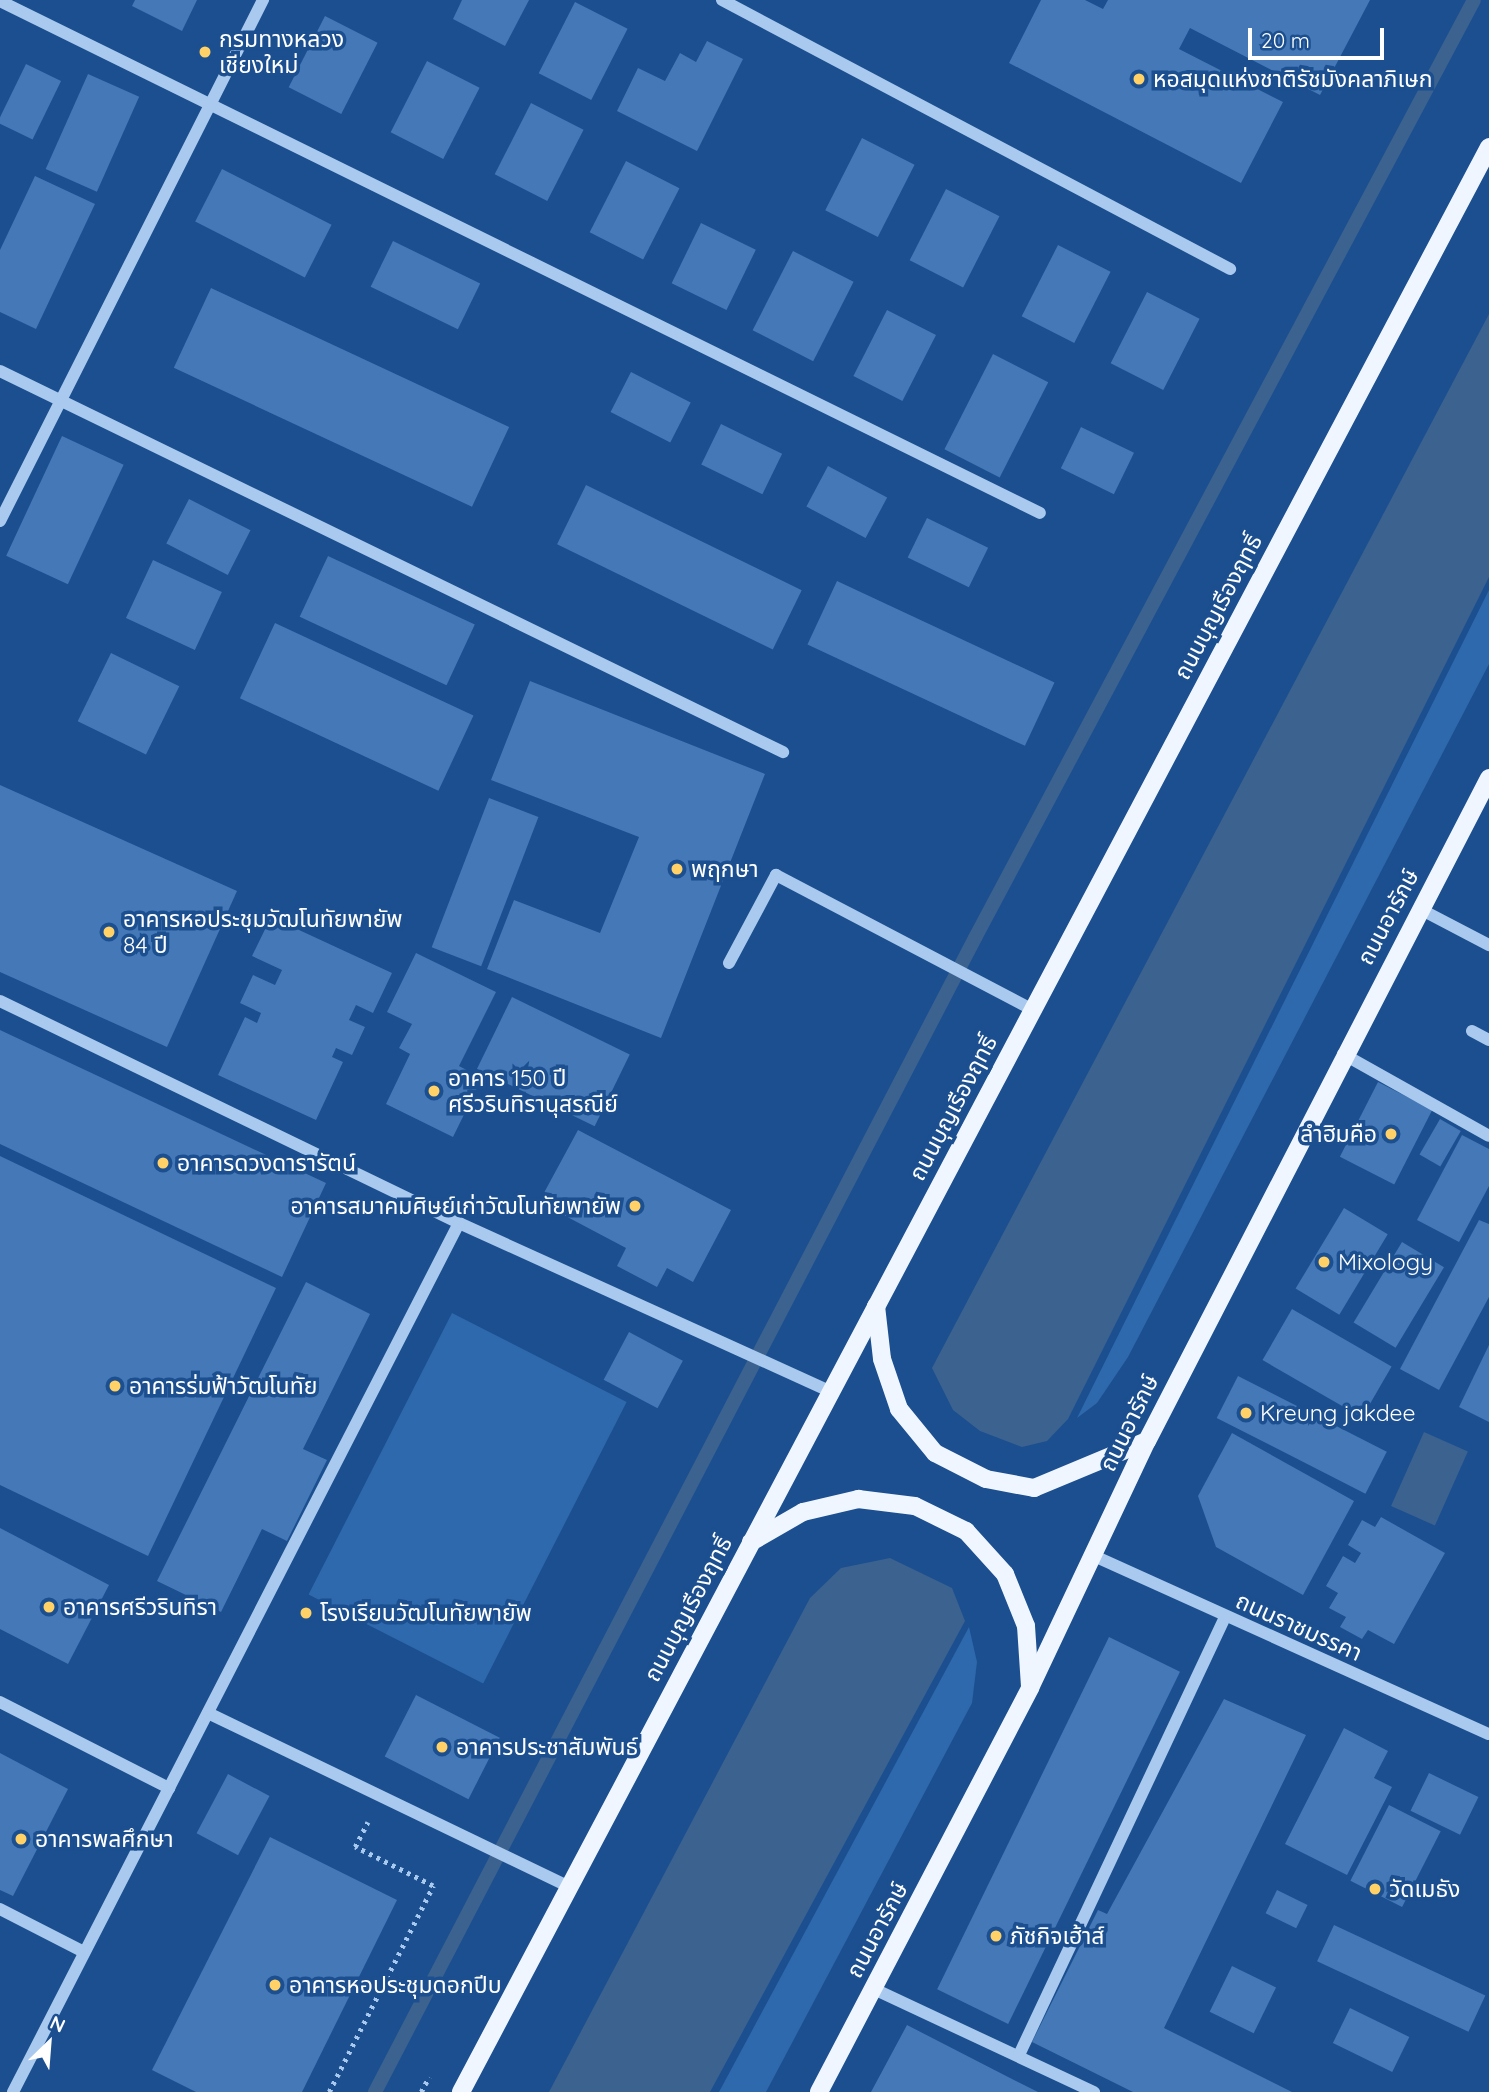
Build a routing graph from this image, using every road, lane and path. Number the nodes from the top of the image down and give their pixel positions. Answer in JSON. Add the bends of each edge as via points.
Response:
{"nodes":[{"id":1,"x":263,"y":0,"type":"edge"},
{"id":2,"x":722,"y":0,"type":"edge"},
{"id":3,"x":0,"y":1,"type":"edge"},
{"id":4,"x":209,"y":103,"type":"junction"},
{"id":5,"x":1489,"y":147,"type":"edge"},
{"id":6,"x":1230,"y":269,"type":"dead end"},
{"id":7,"x":0,"y":370,"type":"edge"},
{"id":8,"x":62,"y":401,"type":"junction"},
{"id":9,"x":1041,"y":513,"type":"dead end"},
{"id":10,"x":0,"y":521,"type":"edge"},
{"id":11,"x":783,"y":752,"type":"dead end"},
{"id":12,"x":1489,"y":778,"type":"edge"},
{"id":13,"x":1420,"y":909,"type":"junction"},
{"id":14,"x":1489,"y":945,"type":"edge"},
{"id":15,"x":729,"y":963,"type":"dead end"},
{"id":16,"x":0,"y":1001,"type":"edge"},
{"id":17,"x":1033,"y":1010,"type":"junction"},
{"id":18,"x":1472,"y":1031,"type":"dead end"},
{"id":19,"x":1489,"y":1040,"type":"edge"},
{"id":20,"x":1343,"y":1054,"type":"junction"},
{"id":21,"x":1489,"y":1120,"type":"edge"},
{"id":22,"x":1486,"y":1134,"type":"edge"},
{"id":23,"x":459,"y":1223,"type":"junction"},
{"id":24,"x":876,"y":1306,"type":"junction"},
{"id":25,"x":831,"y":1392,"type":"junction"},
{"id":26,"x":1147,"y":1441,"type":"junction"},
{"id":27,"x":751,"y":1542,"type":"junction"},
{"id":28,"x":1092,"y":1555,"type":"junction"},
{"id":29,"x":1225,"y":1617,"type":"junction"},
{"id":30,"x":1030,"y":1688,"type":"junction"},
{"id":31,"x":0,"y":1702,"type":"edge"},
{"id":32,"x":208,"y":1713,"type":"junction"},
{"id":33,"x":1489,"y":1734,"type":"edge"},
{"id":34,"x":169,"y":1788,"type":"junction"},
{"id":35,"x":382,"y":1795,"type":"junction"},
{"id":36,"x":569,"y":1887,"type":"junction"},
{"id":37,"x":0,"y":1909,"type":"edge"},
{"id":38,"x":85,"y":1952,"type":"junction"},
{"id":39,"x":874,"y":1989,"type":"junction"},
{"id":40,"x":1019,"y":2055,"type":"junction"},
{"id":41,"x":13,"y":2092,"type":"edge"},
{"id":42,"x":329,"y":2092,"type":"edge"},
{"id":43,"x":461,"y":2092,"type":"edge"},
{"id":44,"x":819,"y":2092,"type":"edge"},
{"id":45,"x":1094,"y":2092,"type":"edge"}],
"edges":[{"from":1,"to":4,"type":"street"},
{"from":2,"to":6,"type":"street"},
{"from":3,"to":4,"type":"street"},
{"from":4,"to":8,"type":"street"},
{"from":4,"to":9,"type":"street"},
{"from":5,"to":17,"type":"main road","name":"ถนนบุญเรืองฤทธิ์"},
{"from":7,"to":8,"type":"street"},
{"from":8,"to":10,"type":"street"},
{"from":8,"to":11,"type":"street"},
{"from":12,"to":13,"type":"main road","name":"ถนนอารักษ์"},
{"from":13,"to":14,"type":"street"},
{"from":13,"to":20,"type":"main road","name":"ถนนอารักษ์"},
{"from":15,"to":17,"type":"street","via":[[776,875]]},
{"from":16,"to":23,"type":"street"},
{"from":17,"to":24,"type":"main road","name":"ถนนบุญเรืองฤทธิ์"},
{"from":18,"to":19,"type":"street"},
{"from":20,"to":22,"type":"street"},
{"from":20,"to":26,"type":"main road","name":"ถนนอารักษ์"},
{"from":21,"to":22,"type":"street"},
{"from":23,"to":25,"type":"street"},
{"from":23,"to":32,"type":"street"},
{"from":24,"to":25,"type":"main road","name":"ถนนบุญเรืองฤทธิ์"},
{"from":24,"to":26,"type":"main road","via":[[882,1359],[899,1409],[935,1453],[985,1479],[1034,1488]]},
{"from":25,"to":27,"type":"main road","name":"ถนนบุญเรืองฤทธิ์"},
{"from":26,"to":28,"type":"main road","name":"ถนนอารักษ์"},
{"from":27,"to":30,"type":"main road","via":[[803,1512],[858,1499],[915,1506],[966,1531],[1009,1584],[1026,1626]]},
{"from":27,"to":36,"type":"main road","name":"ถนนบุญเรืองฤทธิ์"},
{"from":28,"to":29,"type":"street","name":"ถนนราชมรรคา"},
{"from":28,"to":30,"type":"main road","name":"ถนนอารักษ์"},
{"from":29,"to":33,"type":"street","name":"ถนนราชมรรคา"},
{"from":29,"to":40,"type":"street"},
{"from":30,"to":39,"type":"main road","name":"ถนนอารักษ์"},
{"from":31,"to":34,"type":"street"},
{"from":32,"to":34,"type":"street"},
{"from":32,"to":35,"type":"street"},
{"from":34,"to":38,"type":"street"},
{"from":35,"to":36,"type":"street"},
{"from":35,"to":42,"type":"path","via":[[355,1847],[433,1886]]},
{"from":36,"to":43,"type":"main road","name":"ถนนบุญเรืองฤทธิ์"},
{"from":37,"to":38,"type":"street"},
{"from":38,"to":41,"type":"street"},
{"from":39,"to":40,"type":"street"},
{"from":39,"to":44,"type":"main road","name":"ถนนอารักษ์"},
{"from":40,"to":45,"type":"street"}]}
